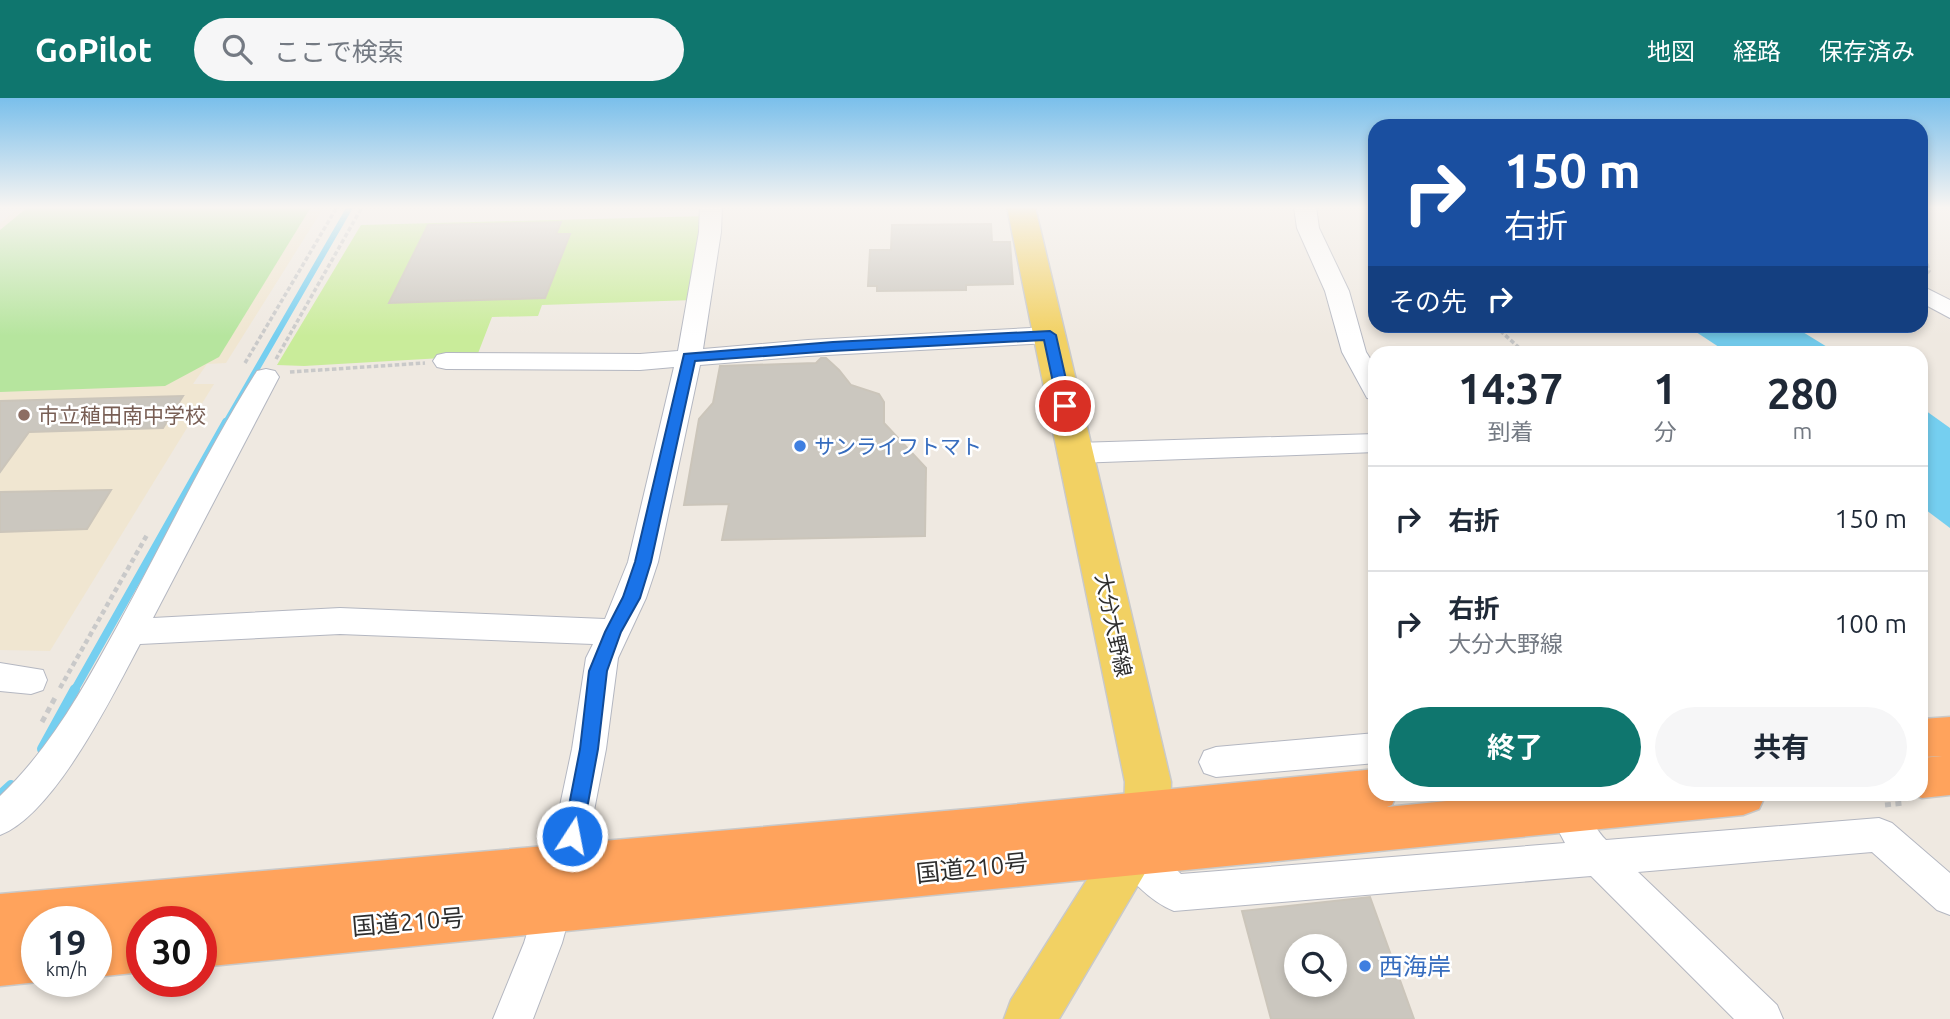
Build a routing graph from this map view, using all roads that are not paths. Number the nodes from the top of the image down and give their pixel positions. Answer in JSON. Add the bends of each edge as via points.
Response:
{"nodes":[{"id":1,"x":707,"y":250,"type":"edge"},
{"id":2,"x":1031,"y":250,"type":"edge"},
{"id":3,"x":1318,"y":250,"type":"edge"},
{"id":4,"x":1928,"y":296,"type":"edge"},
{"id":5,"x":1950,"y":311,"type":"edge"},
{"id":6,"x":1050,"y":335,"type":"junction"},
{"id":7,"x":689,"y":358,"type":"junction"},
{"id":8,"x":446,"y":361,"type":"road end"},
{"id":9,"x":274,"y":370,"type":"road end"},
{"id":10,"x":1368,"y":377,"type":"edge"},
{"id":11,"x":1368,"y":443,"type":"edge"},
{"id":12,"x":1076,"y":453,"type":"junction"},
{"id":13,"x":130,"y":632,"type":"junction"},
{"id":14,"x":613,"y":632,"type":"junction"},
{"id":15,"x":1940,"y":746,"type":"edge"},
{"id":16,"x":1368,"y":749,"type":"edge"},
{"id":17,"x":1216,"y":762,"type":"dead end"},
{"id":18,"x":1928,"y":767,"type":"edge"},
{"id":19,"x":1368,"y":791,"type":"edge"},
{"id":20,"x":1671,"y":801,"type":"edge"},
{"id":21,"x":1566,"y":811,"type":"junction"},
{"id":22,"x":0,"y":819,"type":"edge"},
{"id":23,"x":1139,"y":832,"type":"junction"},
{"id":24,"x":1598,"y":859,"type":"junction"},
{"id":25,"x":560,"y":888,"type":"junction"},
{"id":26,"x":1950,"y":897,"type":"edge"},
{"id":27,"x":0,"y":918,"type":"edge"},
{"id":28,"x":217,"y":940,"type":"edge"},
{"id":29,"x":21,"y":959,"type":"edge"},
{"id":30,"x":0,"y":961,"type":"edge"},
{"id":31,"x":513,"y":1019,"type":"edge"},
{"id":32,"x":1030,"y":1019,"type":"edge"},
{"id":33,"x":1763,"y":1019,"type":"edge"}],
"edges":[{"from":1,"to":7,"type":"street"},
{"from":2,"to":6,"type":"main road","name":"大分大野線"},
{"from":3,"to":10,"type":"street","via":[[1337,291],[1354,352]]},
{"from":4,"to":5,"type":"street"},
{"from":6,"to":7,"type":"street"},
{"from":6,"to":12,"type":"main road","name":"大分大野線"},
{"from":7,"to":8,"type":"street"},
{"from":7,"to":14,"type":"street","via":[[643,562]]},
{"from":9,"to":13,"type":"street"},
{"from":11,"to":12,"type":"street"},
{"from":12,"to":23,"type":"main road","name":"大分大野線","via":[[1148,782]]},
{"from":13,"to":14,"type":"street","via":[[340,621]]},
{"from":13,"to":22,"type":"street","via":[[59,754]]},
{"from":14,"to":25,"type":"street","via":[[598,671],[589,749]]},
{"from":15,"to":18,"type":"highway"},
{"from":16,"to":17,"type":"street"},
{"from":19,"to":23,"type":"highway","name":"国道210号"},
{"from":20,"to":21,"type":"highway","name":"国道210号"},
{"from":21,"to":23,"type":"highway","name":"国道210号"},
{"from":21,"to":24,"type":"street"},
{"from":23,"to":24,"type":"street","via":[[1174,893]]},
{"from":23,"to":25,"type":"highway","name":"国道210号"},
{"from":23,"to":32,"type":"main road"},
{"from":24,"to":26,"type":"street","via":[[1879,835]]},
{"from":24,"to":33,"type":"street"},
{"from":25,"to":27,"type":"highway","name":"国道210号"},
{"from":25,"to":28,"type":"highway","name":"国道210号"},
{"from":25,"to":31,"type":"street"},
{"from":29,"to":30,"type":"highway"}]}
